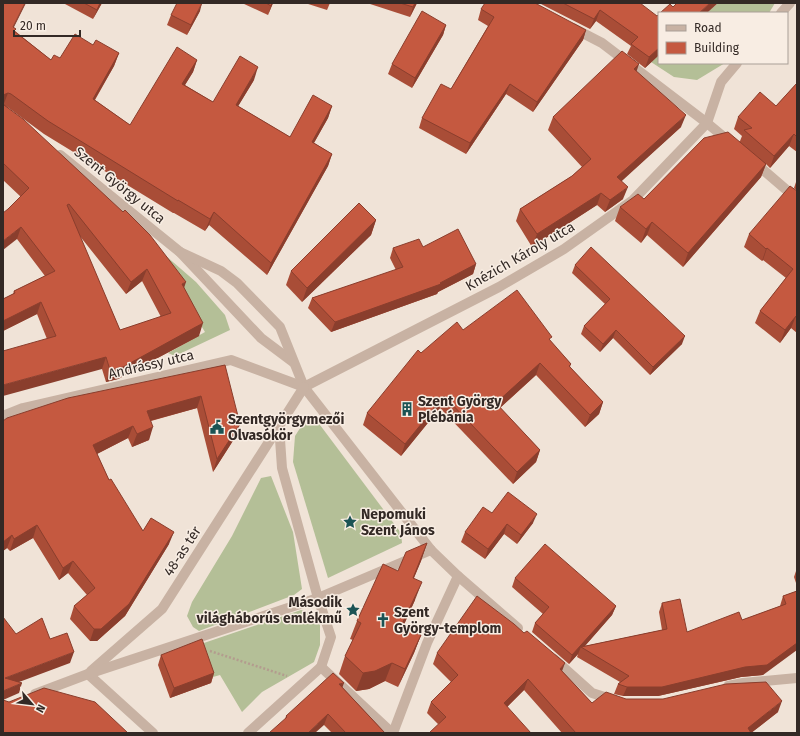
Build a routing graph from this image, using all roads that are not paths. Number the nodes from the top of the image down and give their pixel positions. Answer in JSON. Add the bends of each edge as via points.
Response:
{"nodes":[{"id":1,"x":790,"y":3,"type":"edge"},
{"id":2,"x":782,"y":12,"type":"edge"},
{"id":3,"x":567,"y":25,"type":"edge"},
{"id":4,"x":736,"y":64,"type":"edge"},
{"id":5,"x":707,"y":123,"type":"junction"},
{"id":6,"x":53,"y":149,"type":"edge"},
{"id":7,"x":797,"y":199,"type":"edge"},
{"id":8,"x":180,"y":252,"type":"junction"},
{"id":9,"x":293,"y":362,"type":"junction"},
{"id":10,"x":304,"y":387,"type":"junction"},
{"id":11,"x":3,"y":416,"type":"edge"},
{"id":12,"x":279,"y":425,"type":"junction"},
{"id":13,"x":431,"y":550,"type":"junction"},
{"id":14,"x":458,"y":576,"type":"junction"},
{"id":15,"x":318,"y":598,"type":"junction"},
{"id":16,"x":528,"y":637,"type":"edge"},
{"id":17,"x":545,"y":652,"type":"edge"},
{"id":18,"x":321,"y":667,"type":"junction"},
{"id":19,"x":88,"y":674,"type":"junction"},
{"id":20,"x":797,"y":678,"type":"edge"},
{"id":21,"x":720,"y":688,"type":"edge"},
{"id":22,"x":24,"y":698,"type":"edge"},
{"id":23,"x":622,"y":703,"type":"edge"},
{"id":24,"x":153,"y":733,"type":"edge"},
{"id":25,"x":248,"y":733,"type":"edge"},
{"id":26,"x":393,"y":733,"type":"edge"}],
"edges":[{"from":1,"to":2,"type":"street"},
{"from":3,"to":5,"type":"street","via":[[602,42]]},
{"from":4,"to":5,"type":"street","name":"Knézich Károly utca","via":[[721,82]]},
{"from":5,"to":7,"type":"street"},
{"from":5,"to":10,"type":"street","name":"Knézich Károly utca","via":[[633,200],[564,249],[499,287]]},
{"from":6,"to":8,"type":"street","name":"Szent György utca"},
{"from":8,"to":9,"type":"street","name":"Szent György utca","via":[[262,338]]},
{"from":8,"to":9,"type":"street","name":"Szent György utca","via":[[221,271],[237,283],[280,327]]},
{"from":9,"to":10,"type":"street","name":"Szent György utca"},
{"from":10,"to":11,"type":"street","name":"Andrássy utca","via":[[231,360],[23,408]]},
{"from":10,"to":12,"type":"street","name":"48-as tér"},
{"from":10,"to":13,"type":"street"},
{"from":12,"to":15,"type":"street","via":[[282,468]]},
{"from":12,"to":19,"type":"street","name":"48-as tér","via":[[162,609]]},
{"from":13,"to":14,"type":"street"},
{"from":13,"to":15,"type":"street"},
{"from":14,"to":16,"type":"street"},
{"from":14,"to":26,"type":"street","via":[[427,643]]},
{"from":15,"to":18,"type":"street","via":[[332,637]]},
{"from":15,"to":19,"type":"street"},
{"from":17,"to":23,"type":"street","via":[[592,693]]},
{"from":18,"to":25,"type":"street"},
{"from":18,"to":26,"type":"street"},
{"from":19,"to":22,"type":"street"},
{"from":19,"to":24,"type":"street"},
{"from":20,"to":21,"type":"street"}]}
